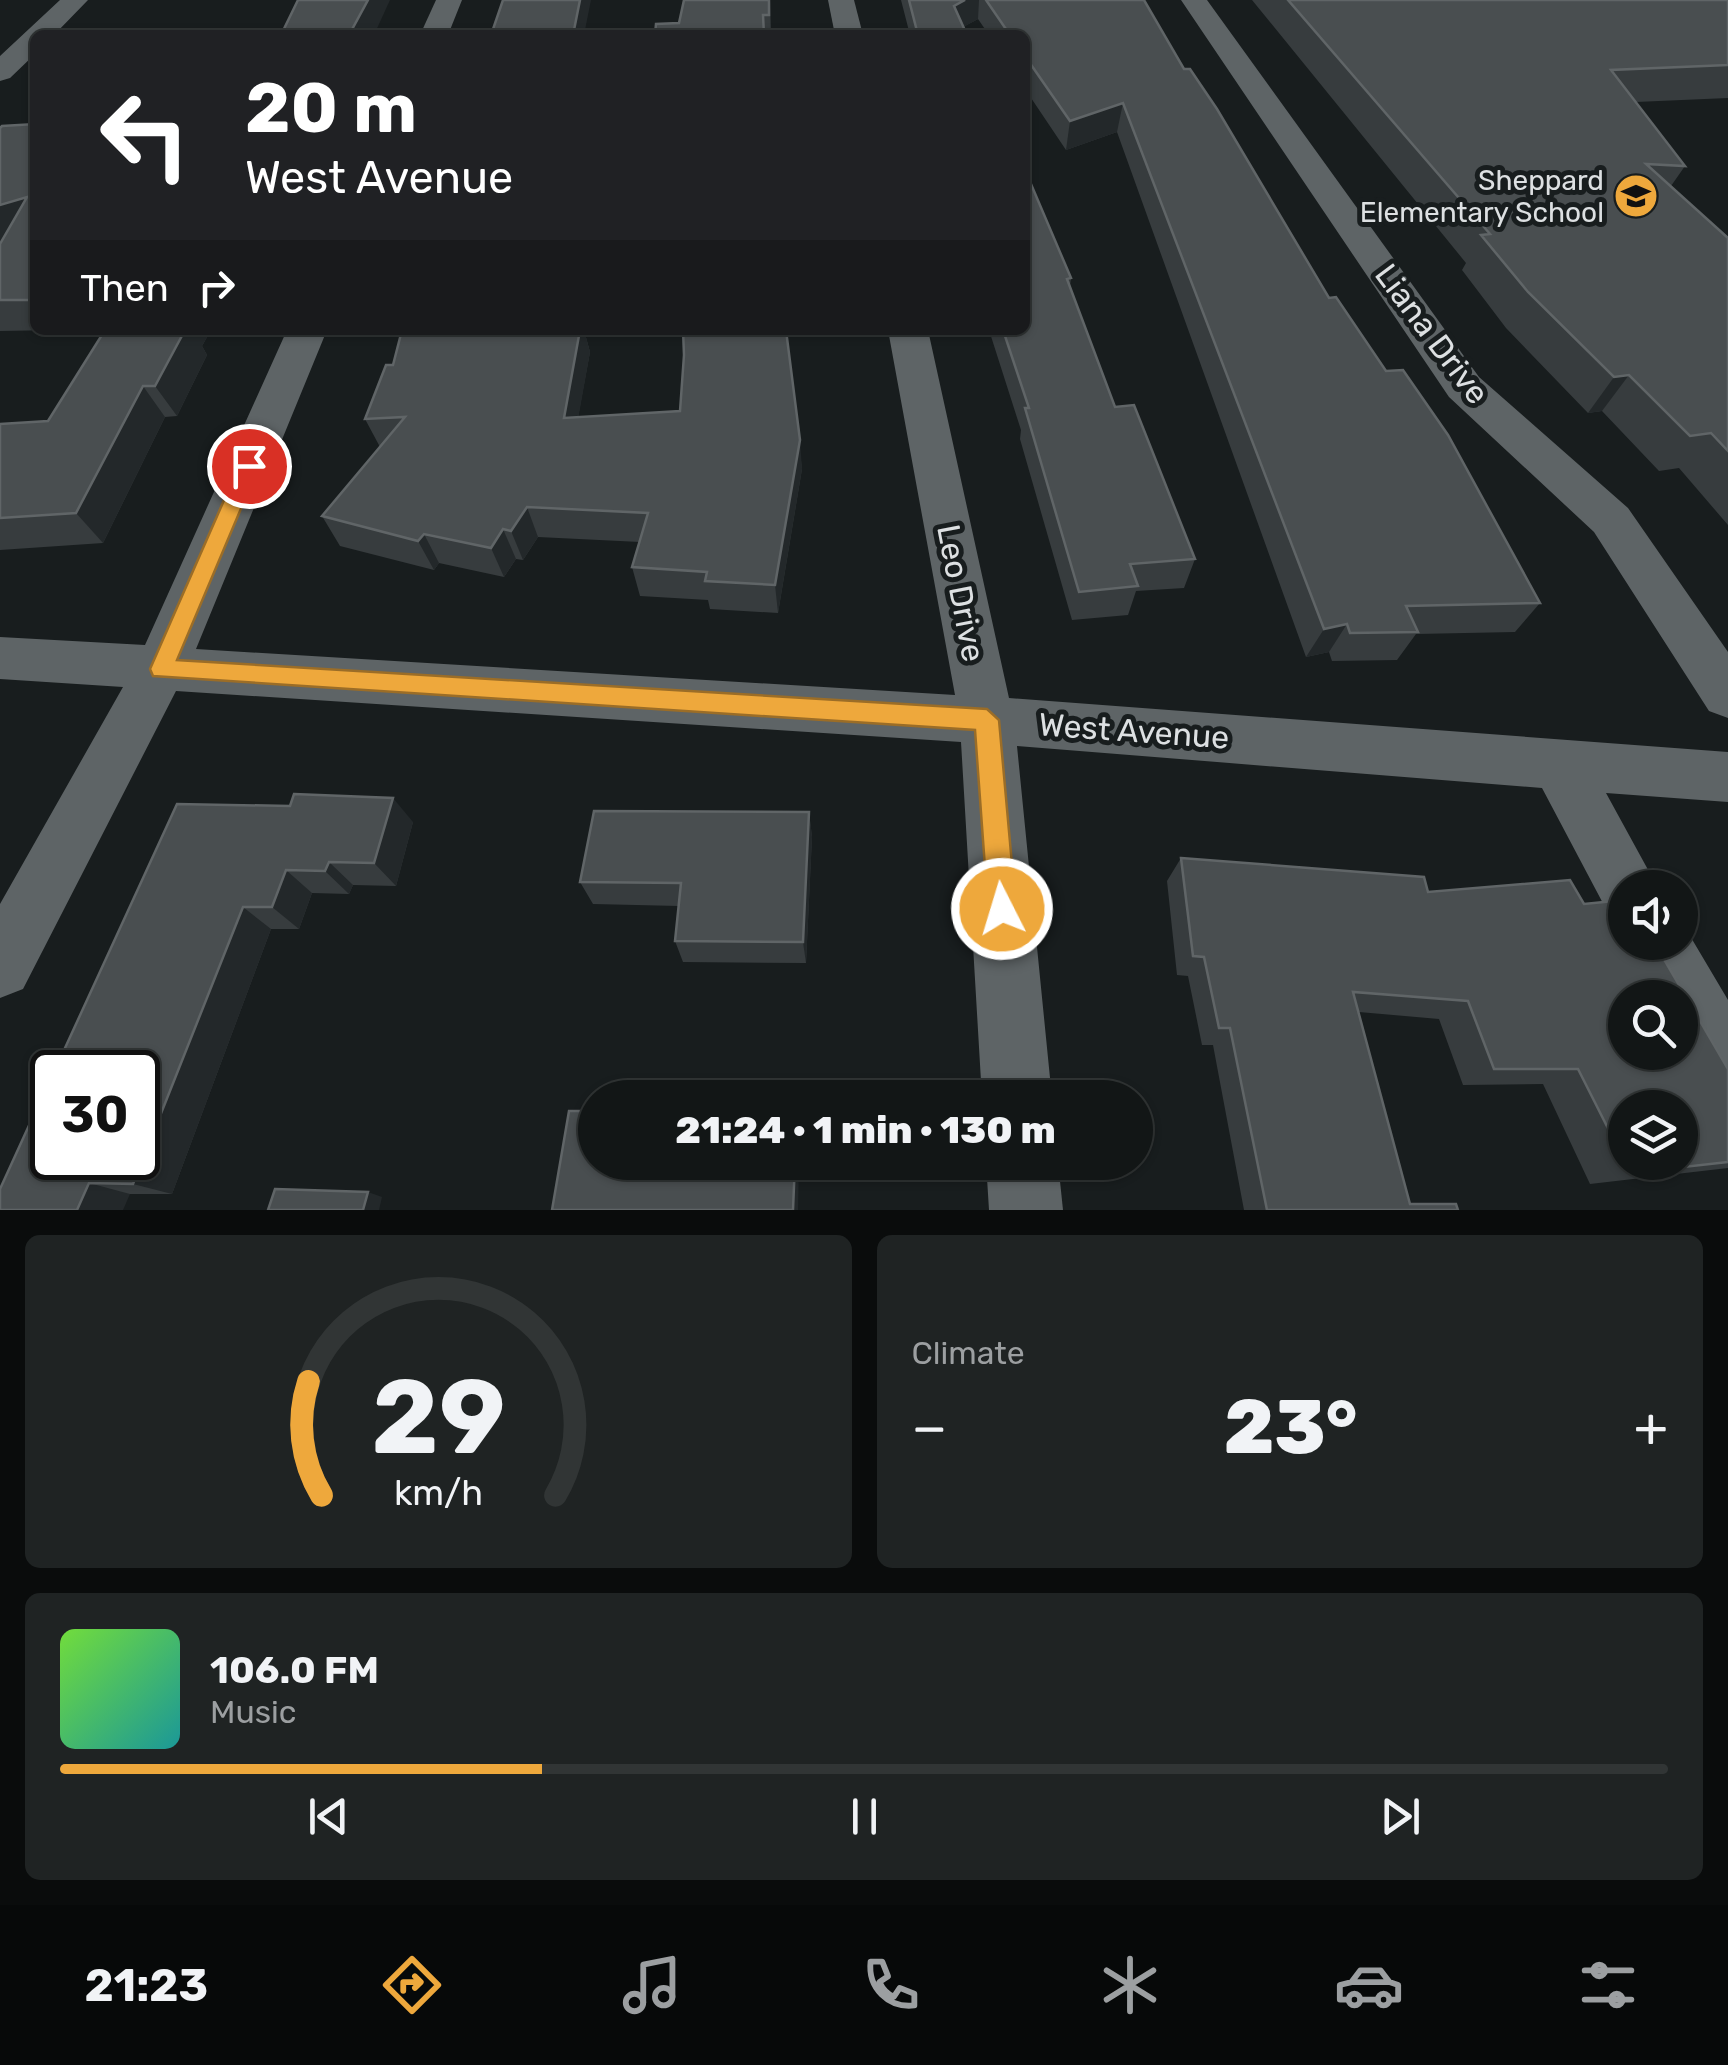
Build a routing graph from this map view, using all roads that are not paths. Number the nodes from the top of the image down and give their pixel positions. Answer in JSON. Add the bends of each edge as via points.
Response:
{"nodes":[{"id":1,"x":75,"y":0,"type":"edge"},
{"id":2,"x":450,"y":0,"type":"edge"},
{"id":3,"x":842,"y":0,"type":"edge"},
{"id":4,"x":1194,"y":0,"type":"edge"},
{"id":5,"x":44,"y":30,"type":"edge"},
{"id":6,"x":436,"y":30,"type":"edge"},
{"id":7,"x":847,"y":30,"type":"edge"},
{"id":8,"x":30,"y":44,"type":"edge"},
{"id":9,"x":0,"y":72,"type":"edge"},
{"id":10,"x":305,"y":335,"type":"edge"},
{"id":11,"x":909,"y":335,"type":"edge"},
{"id":12,"x":0,"y":658,"type":"edge"},
{"id":13,"x":162,"y":669,"type":"junction"},
{"id":14,"x":1728,"y":695,"type":"edge"},
{"id":15,"x":987,"y":720,"type":"junction"},
{"id":16,"x":1559,"y":764,"type":"junction"},
{"id":17,"x":1728,"y":777,"type":"edge"},
{"id":18,"x":1618,"y":870,"type":"edge"},
{"id":19,"x":1669,"y":960,"type":"edge"},
{"id":20,"x":0,"y":966,"type":"edge"},
{"id":21,"x":1728,"y":1066,"type":"edge"},
{"id":22,"x":1016,"y":1080,"type":"edge"},
{"id":23,"x":1024,"y":1180,"type":"edge"},
{"id":24,"x":1026,"y":1210,"type":"edge"}],
"edges":[{"from":1,"to":5,"type":"street"},
{"from":2,"to":6,"type":"street"},
{"from":3,"to":7,"type":"street"},
{"from":4,"to":14,"type":"street","name":"Liana Drive","via":[[1464,387],[1611,520]]},
{"from":8,"to":9,"type":"street"},
{"from":10,"to":13,"type":"street"},
{"from":11,"to":15,"type":"street","name":"Leo Drive"},
{"from":12,"to":13,"type":"street","name":"West Avenue"},
{"from":13,"to":15,"type":"street","name":"West Avenue"},
{"from":13,"to":20,"type":"street"},
{"from":15,"to":16,"type":"street","name":"West Avenue"},
{"from":15,"to":22,"type":"street","name":"Leo Drive"},
{"from":16,"to":17,"type":"street","name":"West Avenue"},
{"from":16,"to":18,"type":"street"},
{"from":19,"to":21,"type":"street"},
{"from":23,"to":24,"type":"street"}]}
